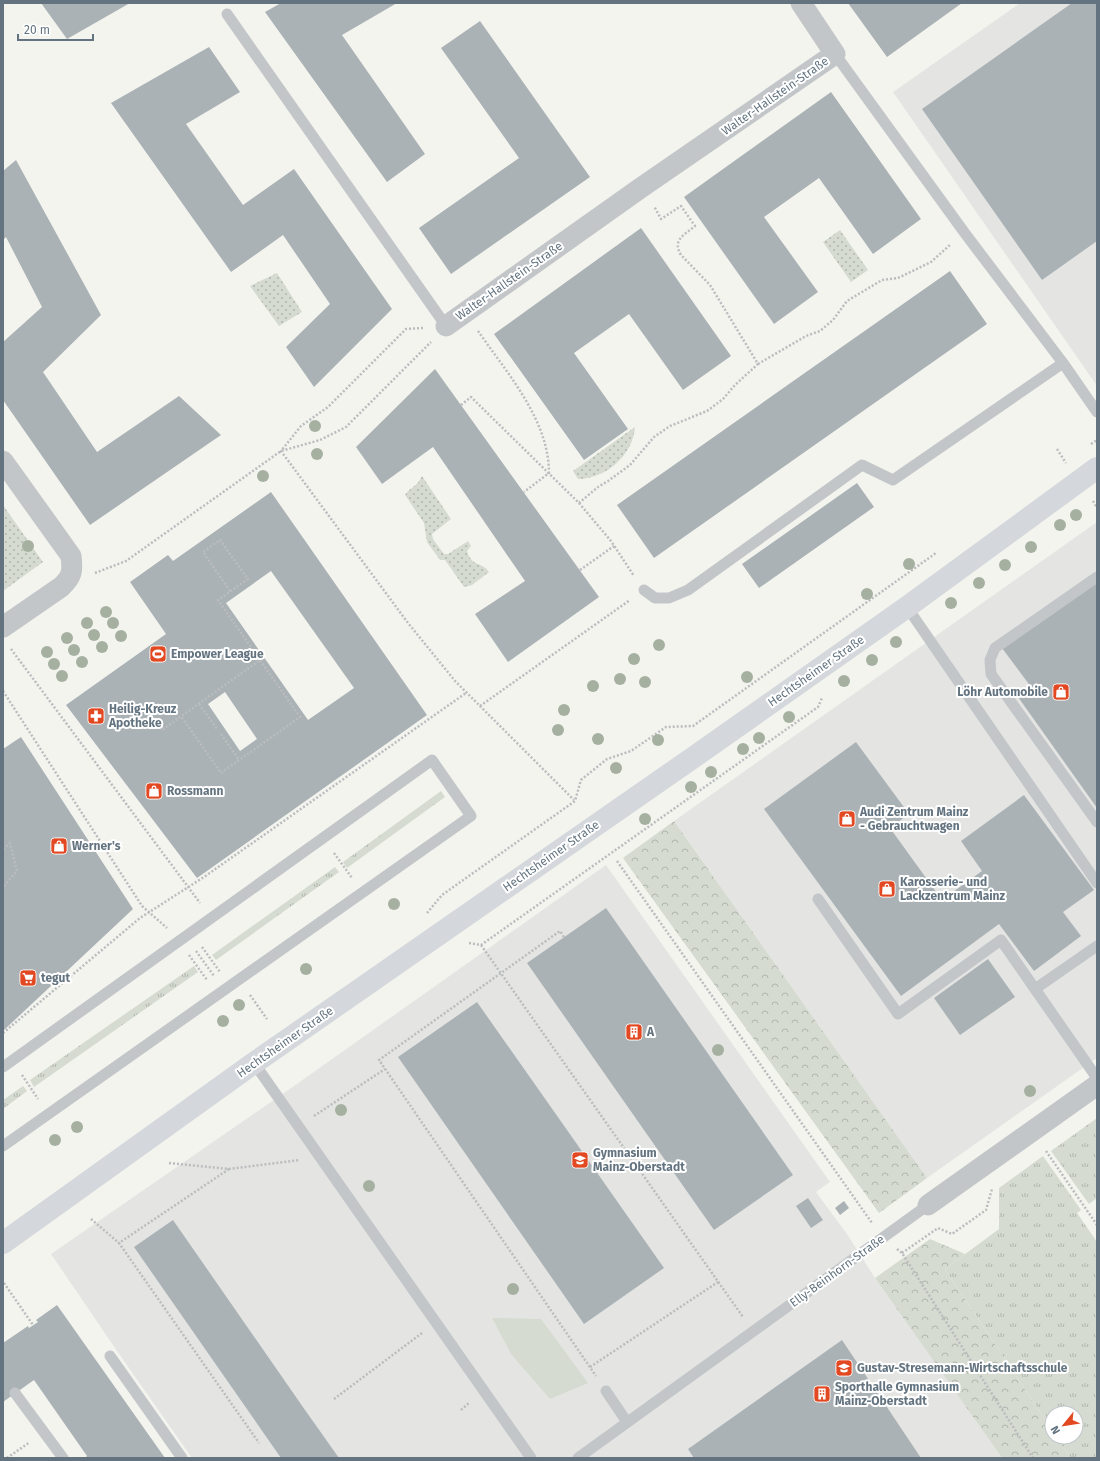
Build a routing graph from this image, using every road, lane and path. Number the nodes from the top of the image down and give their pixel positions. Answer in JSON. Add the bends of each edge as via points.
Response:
{"nodes":[{"id":1,"x":801,"y":3,"type":"edge"},
{"id":2,"x":227,"y":14,"type":"dead end"},
{"id":3,"x":835,"y":54,"type":"junction"},
{"id":4,"x":642,"y":187,"type":"junction"},
{"id":5,"x":964,"y":232,"type":"junction"},
{"id":6,"x":446,"y":326,"type":"junction"},
{"id":7,"x":406,"y":329,"type":"dead end"},
{"id":8,"x":485,"y":340,"type":"dead end"},
{"id":9,"x":1063,"y":363,"type":"junction"},
{"id":10,"x":758,"y":364,"type":"junction"},
{"id":11,"x":461,"y":405,"type":"dead end"},
{"id":12,"x":1097,"y":412,"type":"edge"},
{"id":13,"x":281,"y":451,"type":"junction"},
{"id":14,"x":3,"y":461,"type":"edge"},
{"id":15,"x":1066,"y":462,"type":"dead end"},
{"id":16,"x":1059,"y":466,"type":"dead end"},
{"id":17,"x":1097,"y":468,"type":"edge"},
{"id":18,"x":549,"y":473,"type":"junction"},
{"id":19,"x":524,"y":492,"type":"dead end"},
{"id":20,"x":579,"y":503,"type":"junction"},
{"id":21,"x":614,"y":546,"type":"junction"},
{"id":22,"x":937,"y":553,"type":"dead end"},
{"id":23,"x":580,"y":570,"type":"dead end"},
{"id":24,"x":71,"y":574,"type":"junction"},
{"id":25,"x":1097,"y":577,"type":"edge"},
{"id":26,"x":644,"y":590,"type":"junction"},
{"id":27,"x":230,"y":591,"type":"junction"},
{"id":28,"x":907,"y":607,"type":"junction"},
{"id":29,"x":3,"y":627,"type":"edge"},
{"id":30,"x":9,"y":647,"type":"dead end"},
{"id":31,"x":260,"y":660,"type":"junction"},
{"id":32,"x":3,"y":691,"type":"edge"},
{"id":33,"x":466,"y":693,"type":"junction"},
{"id":34,"x":823,"y":693,"type":"dead end"},
{"id":35,"x":199,"y":704,"type":"junction"},
{"id":36,"x":480,"y":706,"type":"junction"},
{"id":37,"x":150,"y":715,"type":"dead end"},
{"id":38,"x":181,"y":716,"type":"junction"},
{"id":39,"x":217,"y":729,"type":"dead end"},
{"id":40,"x":221,"y":734,"type":"dead end"},
{"id":41,"x":238,"y":760,"type":"junction"},
{"id":42,"x":1097,"y":822,"type":"edge"},
{"id":43,"x":3,"y":849,"type":"edge"},
{"id":44,"x":616,"y":862,"type":"dead end"},
{"id":45,"x":341,"y":864,"type":"dead end"},
{"id":46,"x":348,"y":873,"type":"dead end"},
{"id":47,"x":1097,"y":883,"type":"edge"},
{"id":48,"x":3,"y":887,"type":"edge"},
{"id":49,"x":188,"y":887,"type":"junction"},
{"id":50,"x":818,"y":899,"type":"dead end"},
{"id":51,"x":150,"y":913,"type":"junction"},
{"id":52,"x":211,"y":918,"type":"junction"},
{"id":53,"x":564,"y":937,"type":"dead end"},
{"id":54,"x":179,"y":940,"type":"junction"},
{"id":55,"x":199,"y":943,"type":"dead end"},
{"id":56,"x":1097,"y":946,"type":"edge"},
{"id":57,"x":194,"y":948,"type":"dead end"},
{"id":58,"x":500,"y":973,"type":"junction"},
{"id":59,"x":215,"y":978,"type":"dead end"},
{"id":60,"x":209,"y":983,"type":"dead end"},
{"id":61,"x":235,"y":983,"type":"junction"},
{"id":62,"x":1035,"y":989,"type":"junction"},
{"id":63,"x":267,"y":1019,"type":"dead end"},
{"id":64,"x":3,"y":1033,"type":"edge"},
{"id":65,"x":254,"y":1063,"type":"junction"},
{"id":66,"x":7,"y":1064,"type":"edge"},
{"id":67,"x":385,"y":1069,"type":"junction"},
{"id":68,"x":1097,"y":1078,"type":"edge"},
{"id":69,"x":1097,"y":1085,"type":"edge"},
{"id":70,"x":49,"y":1114,"type":"junction"},
{"id":71,"x":299,"y":1126,"type":"junction"},
{"id":72,"x":3,"y":1146,"type":"edge"},
{"id":73,"x":1040,"y":1155,"type":"dead end"},
{"id":74,"x":320,"y":1158,"type":"junction"},
{"id":75,"x":169,"y":1163,"type":"dead end"},
{"id":76,"x":229,"y":1169,"type":"junction"},
{"id":77,"x":998,"y":1185,"type":"dead end"},
{"id":78,"x":928,"y":1205,"type":"joint"},
{"id":79,"x":91,"y":1220,"type":"dead end"},
{"id":80,"x":1097,"y":1225,"type":"edge"},
{"id":81,"x":882,"y":1238,"type":"junction"},
{"id":82,"x":3,"y":1243,"type":"edge"},
{"id":83,"x":119,"y":1243,"type":"junction"},
{"id":84,"x":902,"y":1253,"type":"junction"},
{"id":85,"x":4,"y":1282,"type":"dead end"},
{"id":86,"x":718,"y":1282,"type":"junction"},
{"id":87,"x":435,"y":1322,"type":"junction"},
{"id":88,"x":33,"y":1325,"type":"dead end"},
{"id":89,"x":754,"y":1331,"type":"junction"},
{"id":90,"x":110,"y":1356,"type":"dead end"},
{"id":91,"x":590,"y":1367,"type":"junction"},
{"id":92,"x":606,"y":1391,"type":"joint"},
{"id":93,"x":15,"y":1393,"type":"dead end"},
{"id":94,"x":334,"y":1399,"type":"dead end"},
{"id":95,"x":627,"y":1422,"type":"junction"},
{"id":96,"x":44,"y":1432,"type":"junction"},
{"id":97,"x":259,"y":1443,"type":"dead end"},
{"id":98,"x":9,"y":1458,"type":"edge"},
{"id":99,"x":63,"y":1458,"type":"edge"},
{"id":100,"x":182,"y":1458,"type":"edge"},
{"id":101,"x":531,"y":1458,"type":"edge"},
{"id":102,"x":578,"y":1458,"type":"edge"},
{"id":103,"x":1033,"y":1458,"type":"edge"}],
"edges":[{"from":1,"to":3,"type":"street","name":"Walter-Hallstein-Straße"},
{"from":2,"to":6,"type":"lane","name":"Walter-Hallstein-Straße"},
{"from":3,"to":4,"type":"street","name":"Walter-Hallstein-Straße"},
{"from":3,"to":5,"type":"lane"},
{"from":4,"to":6,"type":"street","name":"Walter-Hallstein-Straße"},
{"from":4,"to":10,"type":"path","via":[[662,220],[681,206],[695,226],[680,238],[678,250],[710,285]]},
{"from":5,"to":9,"type":"lane"},
{"from":5,"to":10,"type":"path","via":[[931,262],[898,278],[882,280],[847,301],[833,320],[820,331],[806,336]]},
{"from":6,"to":13,"type":"path","via":[[346,427],[320,440]]},
{"from":7,"to":13,"type":"path","via":[[328,407],[301,426]]},
{"from":8,"to":18,"type":"path","via":[[526,400],[535,418],[549,462]]},
{"from":9,"to":12,"type":"lane"},
{"from":9,"to":26,"type":"lane","via":[[893,480],[862,465],[688,590],[670,598],[655,598]]},
{"from":10,"to":20,"type":"path","via":[[734,385],[723,399],[707,411],[670,426],[654,437],[630,465]]},
{"from":11,"to":18,"type":"path","via":[[472,397]]},
{"from":13,"to":24,"type":"path","via":[[126,560],[88,575]]},
{"from":13,"to":33,"type":"path","via":[[408,623]]},
{"from":14,"to":24,"type":"street","via":[[71,556]]},
{"from":15,"to":16,"type":"path"},
{"from":17,"to":28,"type":"street","name":"Hechtsheimer Straße"},
{"from":18,"to":19,"type":"path"},
{"from":18,"to":20,"type":"path"},
{"from":20,"to":21,"type":"path"},
{"from":21,"to":23,"type":"path"},
{"from":21,"to":26,"type":"path"},
{"from":22,"to":36,"type":"path","via":[[693,726],[666,727],[631,751],[607,759],[581,780],[575,801]]},
{"from":24,"to":29,"type":"street","via":[[61,587]]},
{"from":25,"to":42,"type":"lane","via":[[995,648],[990,660],[991,674]]},
{"from":26,"to":36,"type":"path"},
{"from":27,"to":27,"type":"path","via":[[248,579],[220,540],[203,552]]},
{"from":27,"to":31,"type":"path","via":[[218,600]]},
{"from":28,"to":47,"type":"lane"},
{"from":28,"to":65,"type":"street","name":"Hechtsheimer Straße"},
{"from":30,"to":49,"type":"path"},
{"from":31,"to":35,"type":"path"},
{"from":31,"to":41,"type":"path","via":[[300,717]]},
{"from":32,"to":51,"type":"path","via":[[142,906]]},
{"from":33,"to":36,"type":"path"},
{"from":33,"to":49,"type":"path"},
{"from":34,"to":58,"type":"path","via":[[818,707],[481,945]]},
{"from":35,"to":38,"type":"path"},
{"from":35,"to":39,"type":"path"},
{"from":37,"to":38,"type":"path","via":[[162,730]]},
{"from":38,"to":41,"type":"path","via":[[221,773]]},
{"from":40,"to":41,"type":"path"},
{"from":43,"to":48,"type":"path","via":[[10,843],[17,871]]},
{"from":44,"to":81,"type":"path"},
{"from":45,"to":46,"type":"path"},
{"from":49,"to":51,"type":"path"},
{"from":49,"to":52,"type":"path"},
{"from":50,"to":62,"type":"lane","via":[[898,1014],[1001,940]]},
{"from":51,"to":54,"type":"path"},
{"from":51,"to":64,"type":"path","via":[[124,931]]},
{"from":52,"to":54,"type":"lane"},
{"from":52,"to":61,"type":"lane","via":[[432,760],[471,816]]},
{"from":53,"to":58,"type":"path","via":[[560,931]]},
{"from":54,"to":60,"type":"path"},
{"from":54,"to":66,"type":"lane"},
{"from":55,"to":61,"type":"path","via":[[224,978]]},
{"from":56,"to":62,"type":"lane"},
{"from":57,"to":59,"type":"path"},
{"from":58,"to":67,"type":"path","via":[[379,1060]]},
{"from":58,"to":86,"type":"path"},
{"from":61,"to":63,"type":"path","via":[[244,987]]},
{"from":61,"to":70,"type":"lane"},
{"from":62,"to":68,"type":"lane"},
{"from":65,"to":71,"type":"lane"},
{"from":65,"to":82,"type":"street","name":"Hechtsheimer Straße"},
{"from":66,"to":70,"type":"path"},
{"from":67,"to":71,"type":"path"},
{"from":67,"to":91,"type":"path"},
{"from":69,"to":78,"type":"street","name":"Elly-Beinhorn-Straße"},
{"from":70,"to":72,"type":"lane"},
{"from":71,"to":74,"type":"lane"},
{"from":73,"to":80,"type":"path","via":[[1046,1151]]},
{"from":74,"to":76,"type":"path"},
{"from":74,"to":87,"type":"lane"},
{"from":75,"to":76,"type":"path"},
{"from":76,"to":83,"type":"path"},
{"from":77,"to":84,"type":"path","via":[[992,1189],[986,1210],[952,1234],[938,1228]]},
{"from":78,"to":81,"type":"lane","name":"Elly-Beinhorn-Straße"},
{"from":79,"to":83,"type":"path"},
{"from":81,"to":84,"type":"path"},
{"from":81,"to":89,"type":"lane","name":"Elly-Beinhorn-Straße"},
{"from":83,"to":97,"type":"path"},
{"from":84,"to":103,"type":"path"},
{"from":85,"to":88,"type":"path"},
{"from":86,"to":89,"type":"path"},
{"from":86,"to":91,"type":"path"},
{"from":87,"to":94,"type":"path"},
{"from":87,"to":101,"type":"lane"},
{"from":89,"to":95,"type":"lane","name":"Elly-Beinhorn-Straße"},
{"from":90,"to":100,"type":"lane"},
{"from":91,"to":92,"type":"path"},
{"from":92,"to":95,"type":"lane"},
{"from":93,"to":96,"type":"lane"},
{"from":95,"to":102,"type":"lane","name":"Elly-Beinhorn-Straße"},
{"from":96,"to":98,"type":"path"},
{"from":96,"to":99,"type":"lane"}]}
